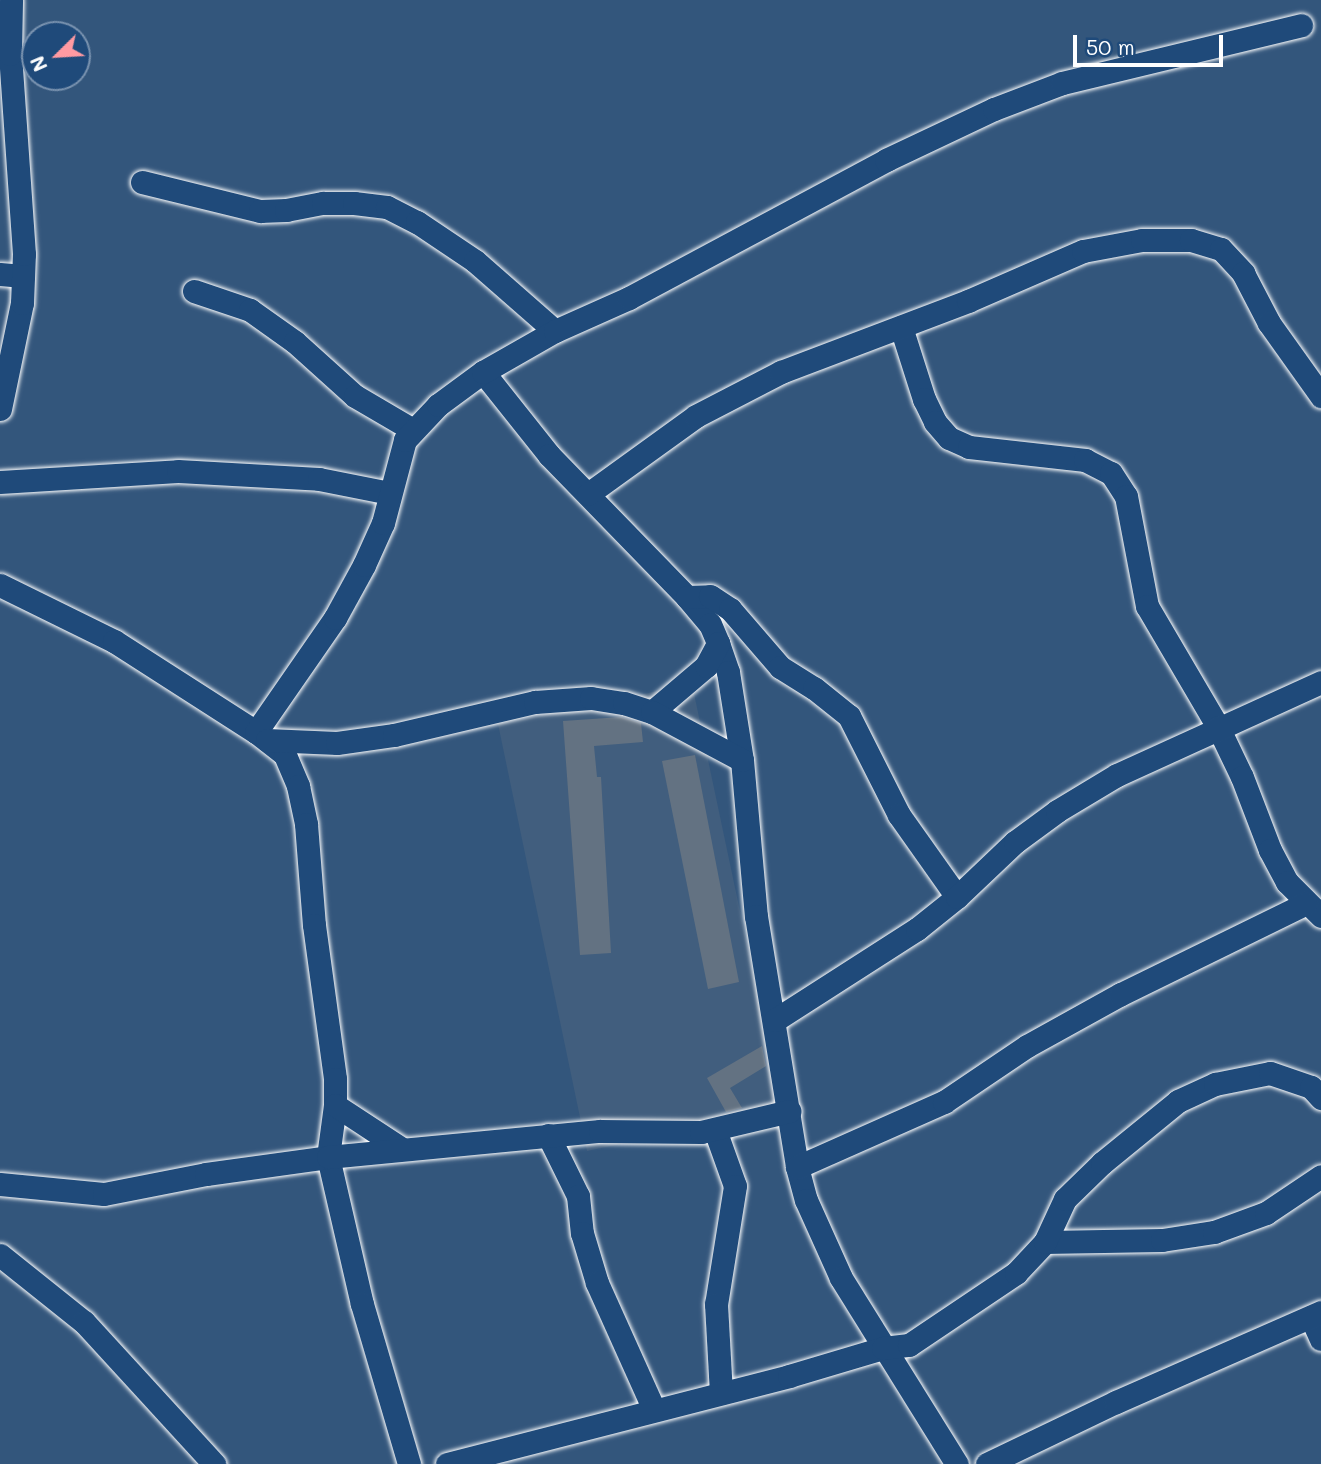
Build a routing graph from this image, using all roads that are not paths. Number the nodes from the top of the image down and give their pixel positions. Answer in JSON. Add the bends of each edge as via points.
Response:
{"nodes":[{"id":1,"x":11,"y":0,"type":"edge"},
{"id":2,"x":1301,"y":25,"type":"dead end"},
{"id":3,"x":142,"y":182,"type":"dead end"},
{"id":4,"x":11,"y":275,"type":"edge"},
{"id":5,"x":194,"y":291,"type":"dead end"},
{"id":6,"x":901,"y":327,"type":"junction"},
{"id":7,"x":555,"y":331,"type":"junction"},
{"id":8,"x":483,"y":372,"type":"junction"},
{"id":9,"x":1321,"y":396,"type":"edge"},
{"id":10,"x":0,"y":409,"type":"edge"},
{"id":11,"x":413,"y":430,"type":"junction"},
{"id":12,"x":0,"y":482,"type":"edge"},
{"id":13,"x":390,"y":493,"type":"junction"},
{"id":14,"x":588,"y":494,"type":"junction"},
{"id":15,"x":0,"y":585,"type":"edge"},
{"id":16,"x":687,"y":597,"type":"junction"},
{"id":17,"x":718,"y":643,"type":"junction"},
{"id":18,"x":1321,"y":682,"type":"edge"},
{"id":19,"x":652,"y":712,"type":"junction"},
{"id":20,"x":1218,"y":727,"type":"junction"},
{"id":21,"x":262,"y":736,"type":"junction"},
{"id":22,"x":742,"y":760,"type":"junction"},
{"id":23,"x":957,"y":897,"type":"junction"},
{"id":24,"x":1313,"y":910,"type":"edge"},
{"id":25,"x":775,"y":1020,"type":"junction"},
{"id":26,"x":1321,"y":1098,"type":"edge"},
{"id":27,"x":335,"y":1105,"type":"junction"},
{"id":28,"x":790,"y":1111,"type":"junction"},
{"id":29,"x":715,"y":1130,"type":"junction"},
{"id":30,"x":548,"y":1135,"type":"junction"},
{"id":31,"x":402,"y":1149,"type":"junction"},
{"id":32,"x":328,"y":1157,"type":"junction"},
{"id":33,"x":797,"y":1167,"type":"junction"},
{"id":34,"x":1321,"y":1176,"type":"edge"},
{"id":35,"x":0,"y":1184,"type":"edge"},
{"id":36,"x":1045,"y":1242,"type":"junction"},
{"id":37,"x":0,"y":1255,"type":"edge"},
{"id":38,"x":1316,"y":1315,"type":"edge"},
{"id":39,"x":1321,"y":1339,"type":"edge"},
{"id":40,"x":883,"y":1348,"type":"junction"},
{"id":41,"x":721,"y":1394,"type":"junction"},
{"id":42,"x":654,"y":1410,"type":"junction"},
{"id":43,"x":214,"y":1464,"type":"edge"},
{"id":44,"x":409,"y":1464,"type":"edge"},
{"id":45,"x":447,"y":1464,"type":"edge"},
{"id":46,"x":957,"y":1464,"type":"edge"},
{"id":47,"x":986,"y":1464,"type":"edge"}],
"edges":[{"from":1,"to":4,"type":"street","via":[[10,54],[23,241]]},
{"from":2,"to":7,"type":"street","via":[[1062,83],[994,109],[886,160],[629,298]]},
{"from":3,"to":7,"type":"street","via":[[260,211],[354,202],[387,207],[475,261]]},
{"from":4,"to":10,"type":"street","via":[[22,303]]},
{"from":5,"to":11,"type":"street","via":[[250,310],[295,342],[355,396]]},
{"from":6,"to":9,"type":"street","via":[[1083,251],[1142,240],[1191,240],[1221,249],[1243,273],[1269,323]]},
{"from":6,"to":14,"type":"street","via":[[741,391],[696,416]]},
{"from":6,"to":20,"type":"street","via":[[924,399],[949,439],[969,447],[1085,460],[1111,473],[1126,496],[1147,606]]},
{"from":7,"to":8,"type":"street"},
{"from":8,"to":11,"type":"street"},
{"from":8,"to":14,"type":"street"},
{"from":11,"to":13,"type":"street","via":[[398,458]]},
{"from":12,"to":13,"type":"street","via":[[191,471],[319,479]]},
{"from":13,"to":21,"type":"street","via":[[383,523],[335,618]]},
{"from":14,"to":16,"type":"street"},
{"from":15,"to":21,"type":"street","via":[[114,641]]},
{"from":16,"to":17,"type":"street","via":[[710,624]]},
{"from":16,"to":23,"type":"street","via":[[710,596],[730,609],[780,667],[849,716],[899,815]]},
{"from":17,"to":19,"type":"street","via":[[706,666]]},
{"from":17,"to":22,"type":"street"},
{"from":18,"to":20,"type":"street"},
{"from":19,"to":21,"type":"street","via":[[591,698],[535,702],[394,735],[337,743]]},
{"from":19,"to":22,"type":"street"},
{"from":20,"to":23,"type":"street","via":[[1117,775],[1057,811],[1015,842]]},
{"from":20,"to":24,"type":"street","via":[[1270,850],[1287,882]]},
{"from":21,"to":27,"type":"street","via":[[285,755],[301,799]]},
{"from":22,"to":25,"type":"street","via":[[756,916]]},
{"from":23,"to":25,"type":"street","via":[[917,929]]},
{"from":24,"to":33,"type":"street","via":[[1121,994],[1027,1045],[944,1102]]},
{"from":25,"to":28,"type":"street"},
{"from":26,"to":36,"type":"street","via":[[1311,1087],[1270,1073],[1216,1084],[1178,1101],[1065,1199]]},
{"from":27,"to":31,"type":"street"},
{"from":27,"to":32,"type":"street"},
{"from":28,"to":29,"type":"street"},
{"from":28,"to":33,"type":"street"},
{"from":29,"to":30,"type":"street"},
{"from":29,"to":41,"type":"street","via":[[735,1186],[716,1304]]},
{"from":30,"to":31,"type":"street"},
{"from":30,"to":42,"type":"street","via":[[578,1196],[582,1233],[597,1283]]},
{"from":31,"to":32,"type":"street"},
{"from":32,"to":35,"type":"street","via":[[104,1194]]},
{"from":32,"to":44,"type":"street","via":[[362,1304]]},
{"from":33,"to":40,"type":"street","via":[[816,1226]]},
{"from":34,"to":36,"type":"street","via":[[1266,1213],[1214,1232],[1162,1240]]},
{"from":36,"to":40,"type":"street","via":[[1016,1273],[924,1338]]},
{"from":37,"to":43,"type":"street","via":[[84,1322]]},
{"from":38,"to":39,"type":"street"},
{"from":38,"to":47,"type":"street"},
{"from":40,"to":41,"type":"street"},
{"from":40,"to":46,"type":"street"},
{"from":41,"to":42,"type":"street"},
{"from":42,"to":45,"type":"street"}]}
